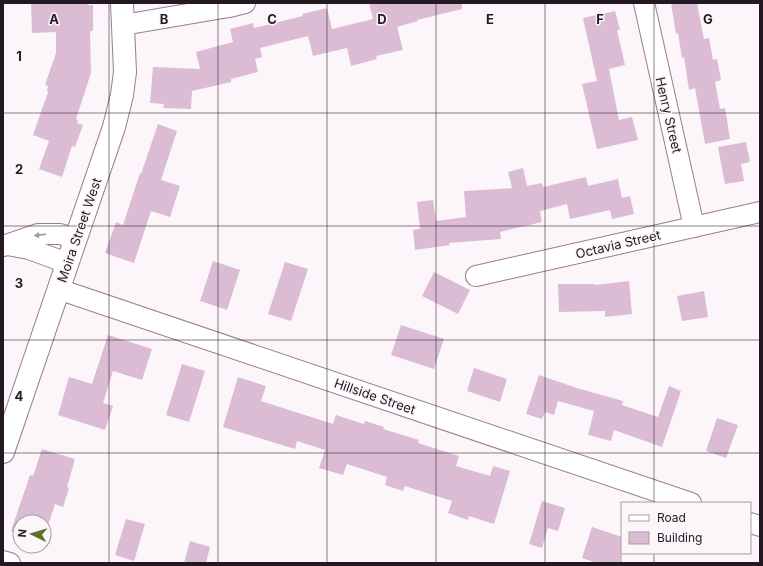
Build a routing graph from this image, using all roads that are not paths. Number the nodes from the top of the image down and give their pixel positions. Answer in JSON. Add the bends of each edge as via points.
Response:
{"nodes":[{"id":1,"x":122,"y":3,"type":"edge"},
{"id":2,"x":245,"y":3,"type":"edge"},
{"id":3,"x":644,"y":3,"type":"edge"},
{"id":4,"x":123,"y":26,"type":"junction"},
{"id":5,"x":760,"y":212,"type":"edge"},
{"id":6,"x":694,"y":227,"type":"junction"},
{"id":7,"x":76,"y":239,"type":"junction"},
{"id":8,"x":4,"y":245,"type":"edge"},
{"id":9,"x":67,"y":263,"type":"junction"},
{"id":10,"x":476,"y":276,"type":"dead end"},
{"id":11,"x":58,"y":289,"type":"junction"},
{"id":12,"x":3,"y":452,"type":"edge"},
{"id":13,"x":689,"y":502,"type":"edge"},
{"id":14,"x":3,"y":561,"type":"edge"},
{"id":15,"x":10,"y":563,"type":"edge"}],
"edges":[{"from":1,"to":4,"type":"main road","name":"Moira Street West"},
{"from":2,"to":4,"type":"street"},
{"from":3,"to":6,"type":"street","name":"Henry Street"},
{"from":4,"to":7,"type":"main road","name":"Moira Street West","via":[[125,72],[122,96],[114,128]]},
{"from":5,"to":6,"type":"street","name":"Octavia Street"},
{"from":6,"to":10,"type":"street","name":"Octavia Street"},
{"from":7,"to":8,"type":"street","one_way":true,"via":[[60,234],[38,234]]},
{"from":7,"to":9,"type":"main road","name":"Moira Street West"},
{"from":8,"to":9,"type":"street","via":[[29,249]]},
{"from":9,"to":11,"type":"main road","name":"Moira Street West"},
{"from":11,"to":12,"type":"main road","name":"Moira Street West"},
{"from":11,"to":13,"type":"street","name":"Hillside Street"},
{"from":14,"to":15,"type":"street"}]}
